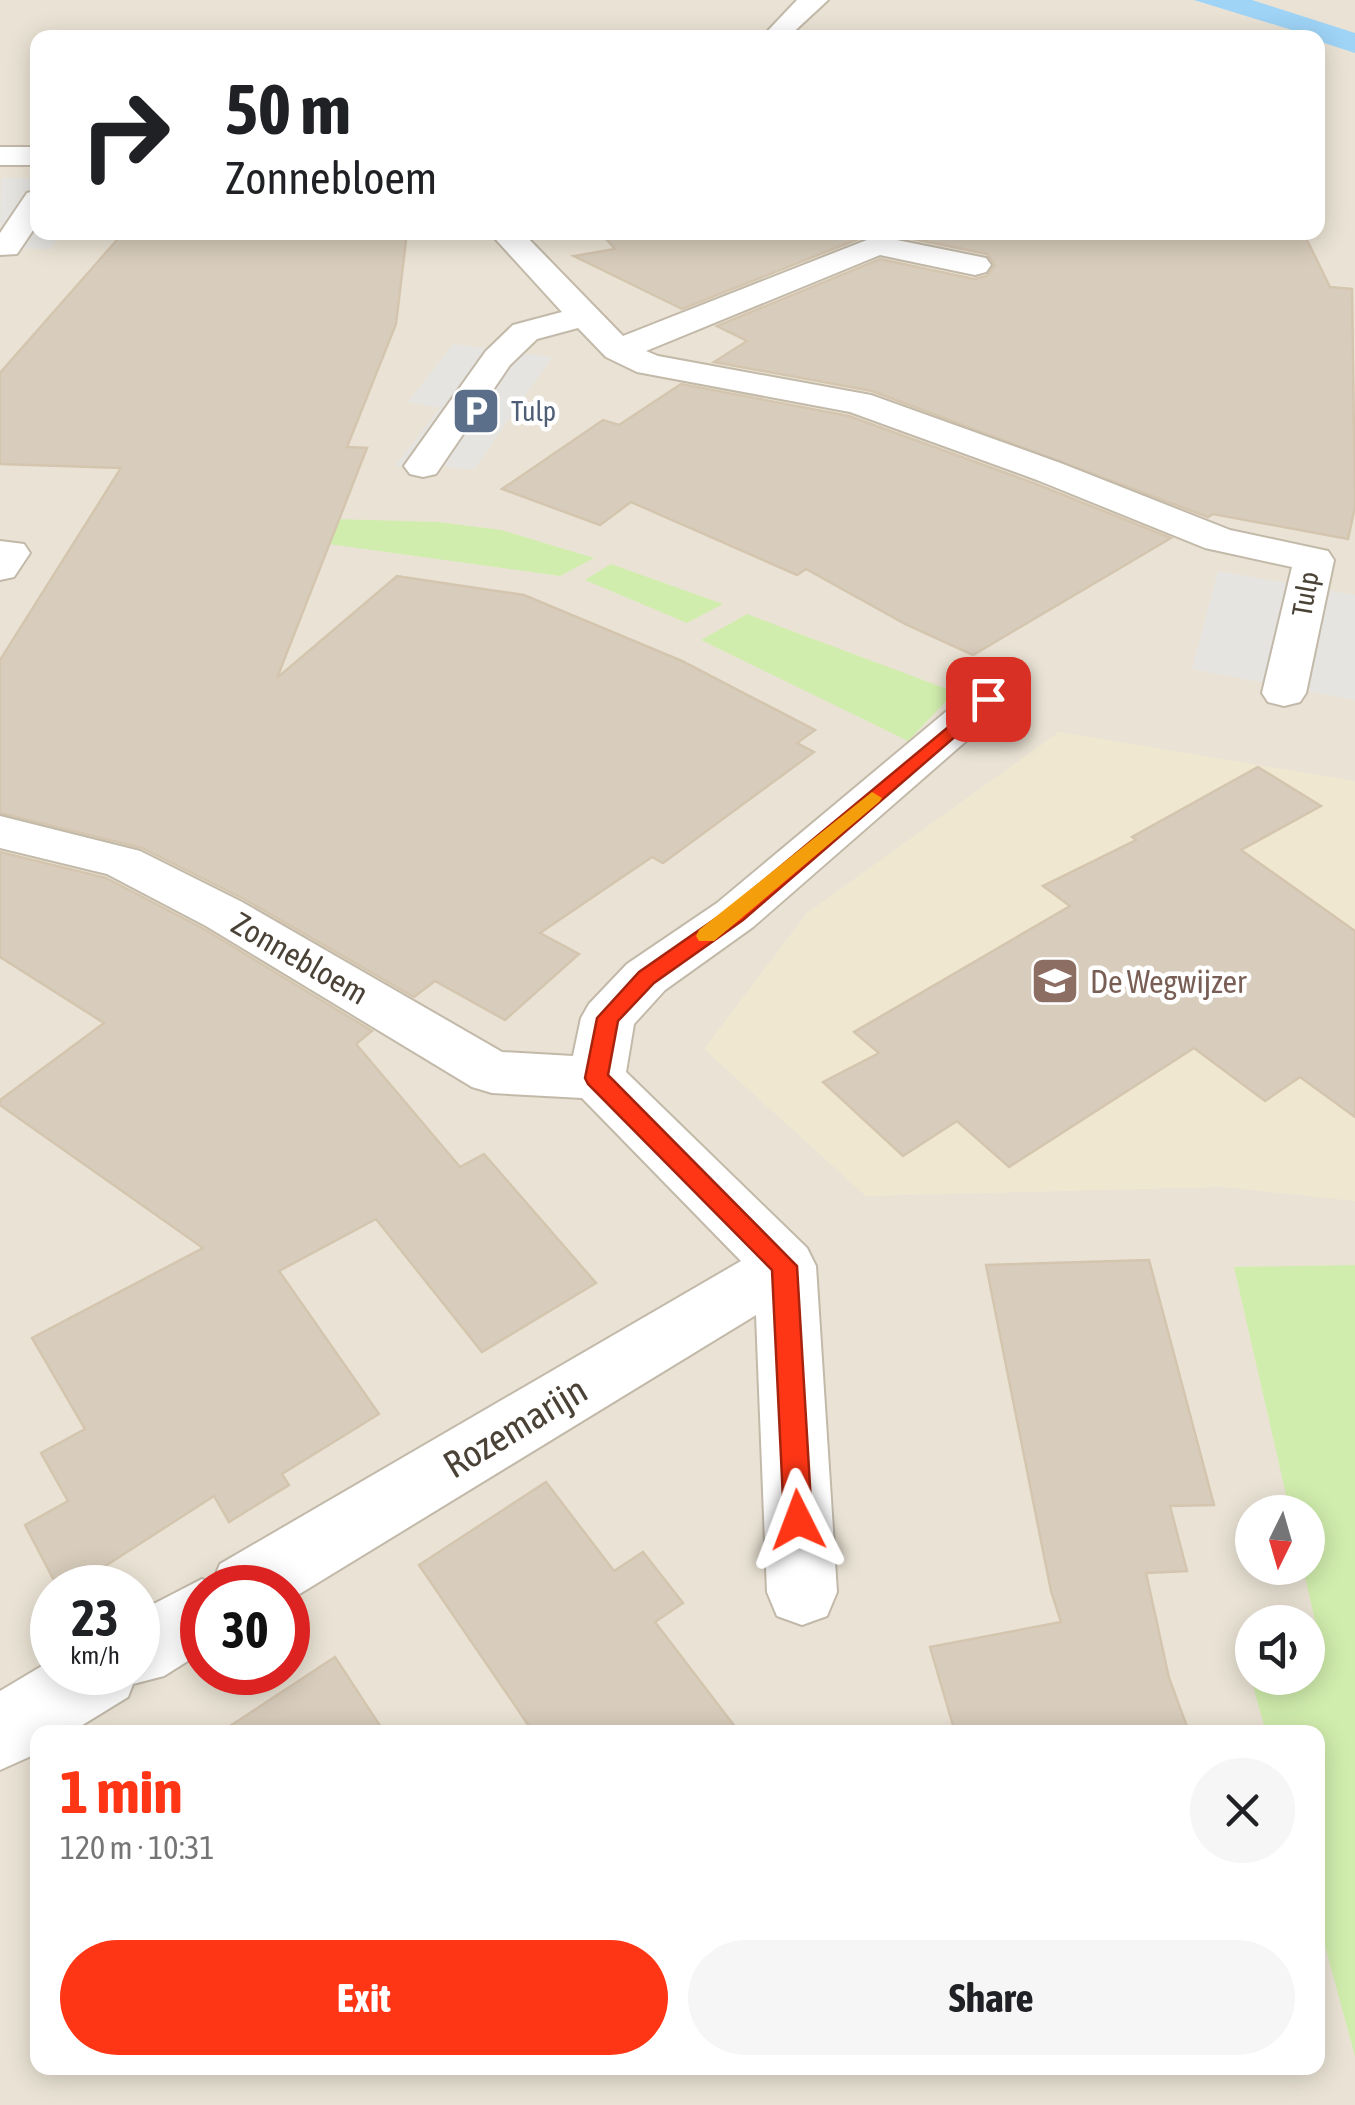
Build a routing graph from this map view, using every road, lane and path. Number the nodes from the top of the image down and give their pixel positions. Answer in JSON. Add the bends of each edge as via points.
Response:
{"nodes":[{"id":1,"x":816,"y":0,"type":"edge"},
{"id":2,"x":780,"y":30,"type":"edge"},
{"id":3,"x":0,"y":156,"type":"edge"},
{"id":4,"x":30,"y":156,"type":"edge"},
{"id":5,"x":30,"y":211,"type":"edge"},
{"id":6,"x":512,"y":240,"type":"edge"},
{"id":7,"x":6,"y":247,"type":"dead end"},
{"id":8,"x":975,"y":265,"type":"dead end"},
{"id":9,"x":584,"y":316,"type":"junction"},
{"id":10,"x":618,"y":350,"type":"junction"},
{"id":11,"x":423,"y":466,"type":"dead end"},
{"id":12,"x":0,"y":552,"type":"edge"},
{"id":13,"x":0,"y":568,"type":"edge"},
{"id":14,"x":1284,"y":694,"type":"dead end"},
{"id":15,"x":988,"y":699,"type":"dead end"},
{"id":16,"x":0,"y":832,"type":"edge"},
{"id":17,"x":596,"y":1078,"type":"junction"},
{"id":18,"x":785,"y":1266,"type":"junction"},
{"id":19,"x":284,"y":1565,"type":"edge"},
{"id":20,"x":802,"y":1592,"type":"dead end"},
{"id":21,"x":64,"y":1695,"type":"edge"},
{"id":22,"x":0,"y":1733,"type":"edge"}],
"edges":[{"from":1,"to":2,"type":"street"},
{"from":3,"to":4,"type":"street"},
{"from":5,"to":7,"type":"street"},
{"from":6,"to":9,"type":"street","name":"Tulp"},
{"from":8,"to":10,"type":"street","via":[[877,245]]},
{"from":9,"to":10,"type":"street","name":"Tulp"},
{"from":9,"to":11,"type":"street","via":[[525,332],[498,358]]},
{"from":10,"to":14,"type":"street","name":"Tulp","via":[[701,377],[858,403],[1220,540],[1314,560]]},
{"from":12,"to":13,"type":"street","via":[[10,553]]},
{"from":15,"to":17,"type":"street","via":[[736,915],[646,978],[608,1018]]},
{"from":16,"to":17,"type":"street","name":"Zonnebloem","via":[[123,862],[492,1072]]},
{"from":17,"to":18,"type":"street"},
{"from":18,"to":19,"type":"street","name":"Rozemarijn"},
{"from":18,"to":20,"type":"street"},
{"from":21,"to":22,"type":"street"}]}
